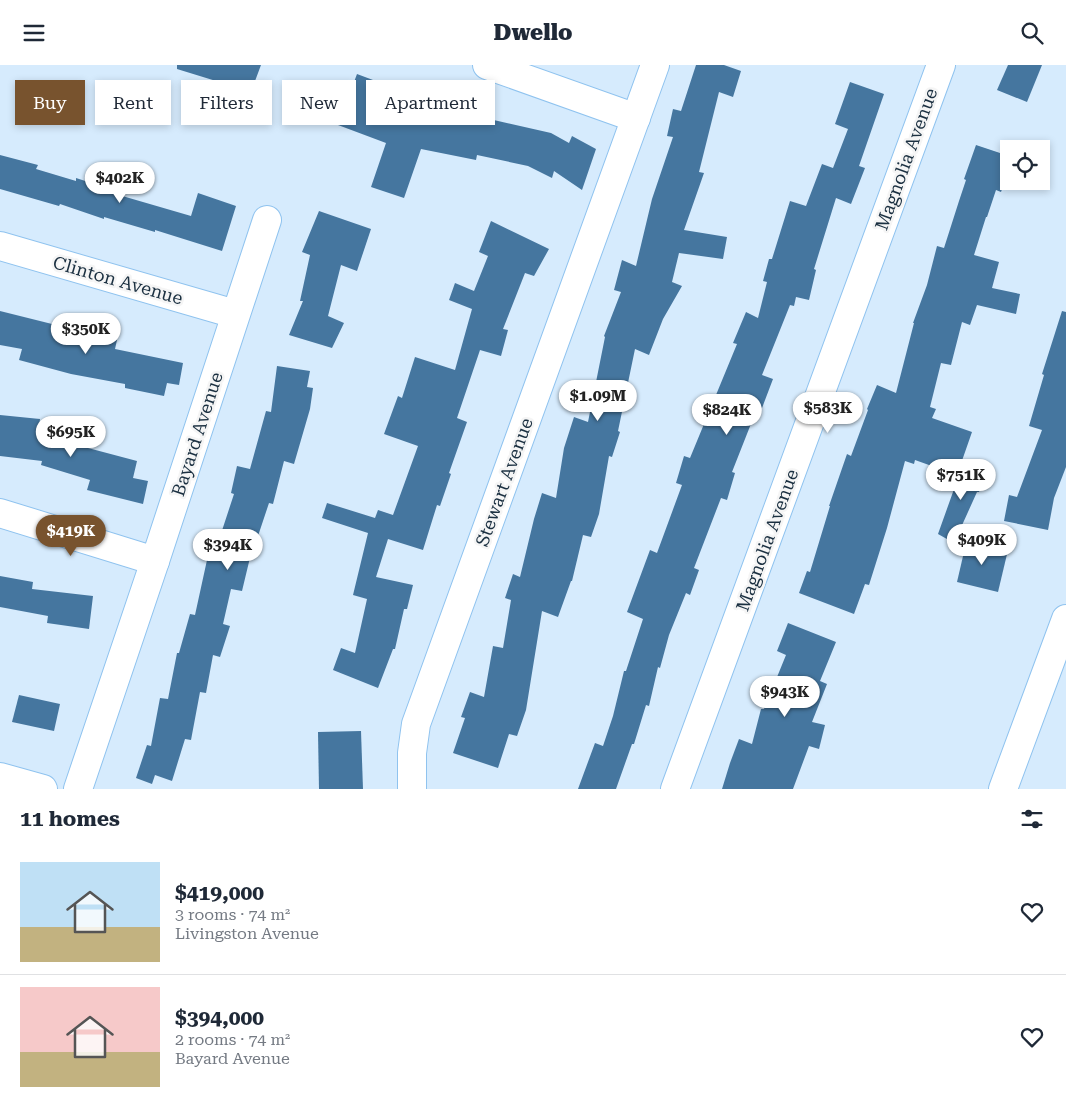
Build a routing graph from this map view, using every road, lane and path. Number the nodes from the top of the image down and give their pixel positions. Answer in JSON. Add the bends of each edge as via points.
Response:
{"nodes":[{"id":1,"x":487,"y":65,"type":"edge"},
{"id":2,"x":655,"y":65,"type":"edge"},
{"id":3,"x":941,"y":65,"type":"edge"},
{"id":4,"x":636,"y":118,"type":"junction"},
{"id":5,"x":267,"y":220,"type":"dead end"},
{"id":6,"x":0,"y":246,"type":"edge"},
{"id":7,"x":236,"y":314,"type":"junction"},
{"id":8,"x":0,"y":513,"type":"edge"},
{"id":9,"x":155,"y":561,"type":"junction"},
{"id":10,"x":1066,"y":619,"type":"edge"},
{"id":11,"x":0,"y":777,"type":"edge"},
{"id":12,"x":43,"y":789,"type":"edge"},
{"id":13,"x":78,"y":789,"type":"edge"},
{"id":14,"x":412,"y":789,"type":"edge"},
{"id":15,"x":675,"y":789,"type":"edge"},
{"id":16,"x":1003,"y":789,"type":"edge"}],
"edges":[{"from":1,"to":4,"type":"street"},
{"from":2,"to":4,"type":"street","name":"Stewart Avenue"},
{"from":3,"to":15,"type":"street","name":"Magnolia Avenue"},
{"from":4,"to":14,"type":"street","name":"Stewart Avenue","via":[[416,724]]},
{"from":5,"to":7,"type":"street","name":"Bayard Avenue"},
{"from":6,"to":7,"type":"street","name":"Clinton Avenue"},
{"from":7,"to":9,"type":"street","name":"Bayard Avenue"},
{"from":8,"to":9,"type":"street"},
{"from":9,"to":13,"type":"street","name":"Bayard Avenue"},
{"from":10,"to":16,"type":"street"},
{"from":11,"to":12,"type":"street"}]}
